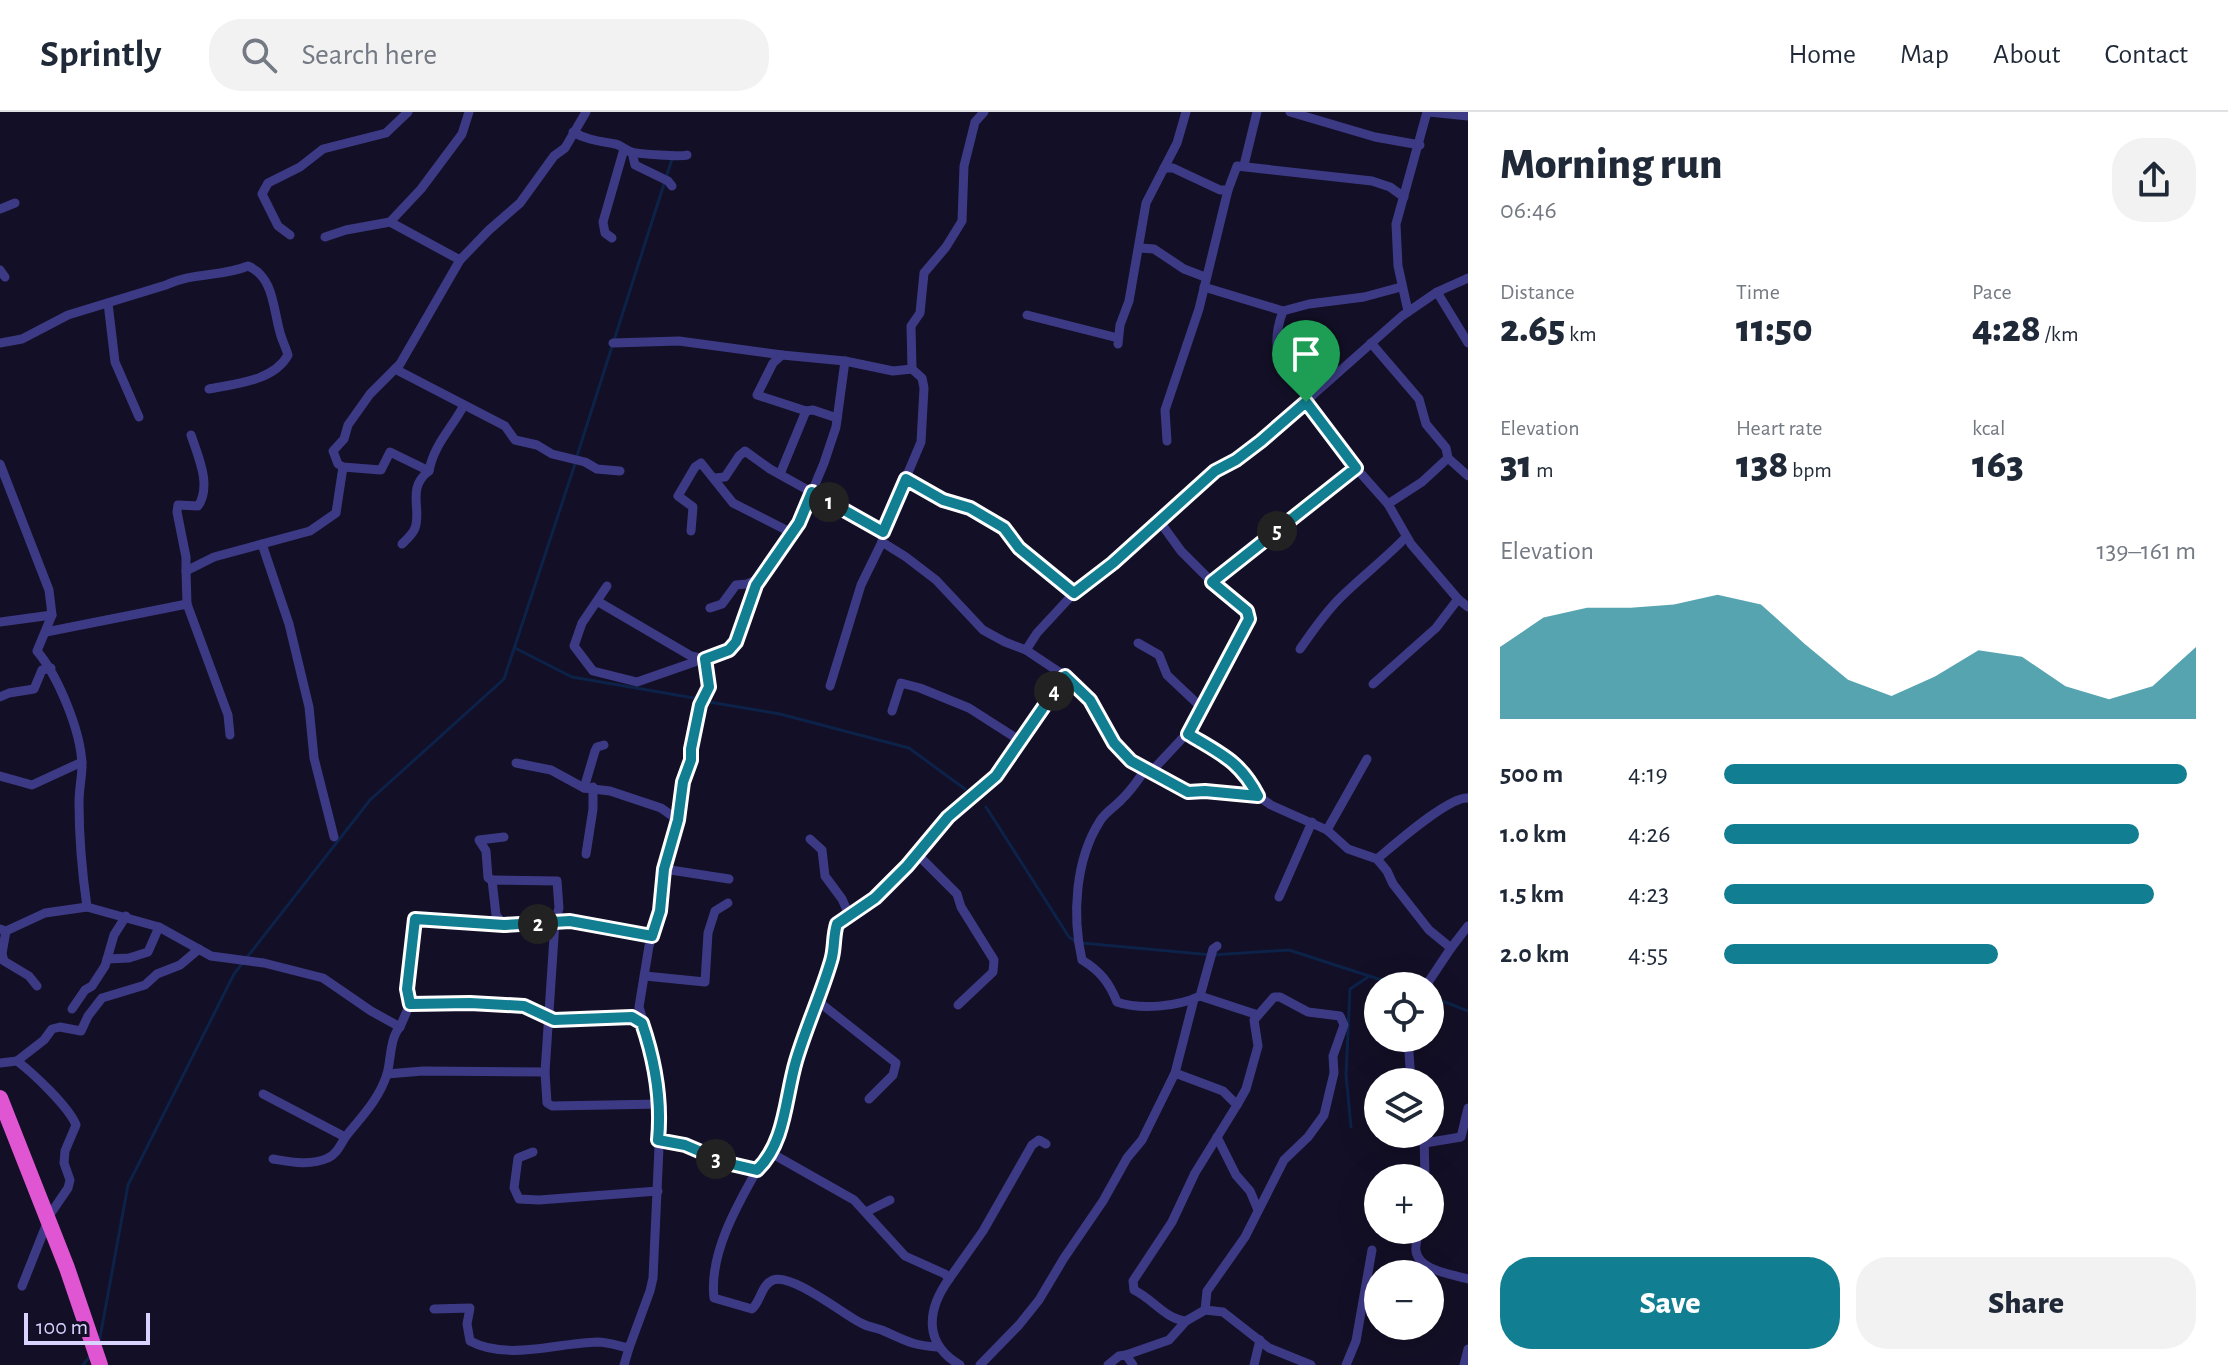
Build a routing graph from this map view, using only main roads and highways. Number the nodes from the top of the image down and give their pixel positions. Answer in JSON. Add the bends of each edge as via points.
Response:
{"nodes":[{"id":1,"x":0,"y":1098,"type":"edge"},
{"id":2,"x":100,"y":1365,"type":"edge"}],
"edges":[{"from":1,"to":2,"type":"highway"}]}
